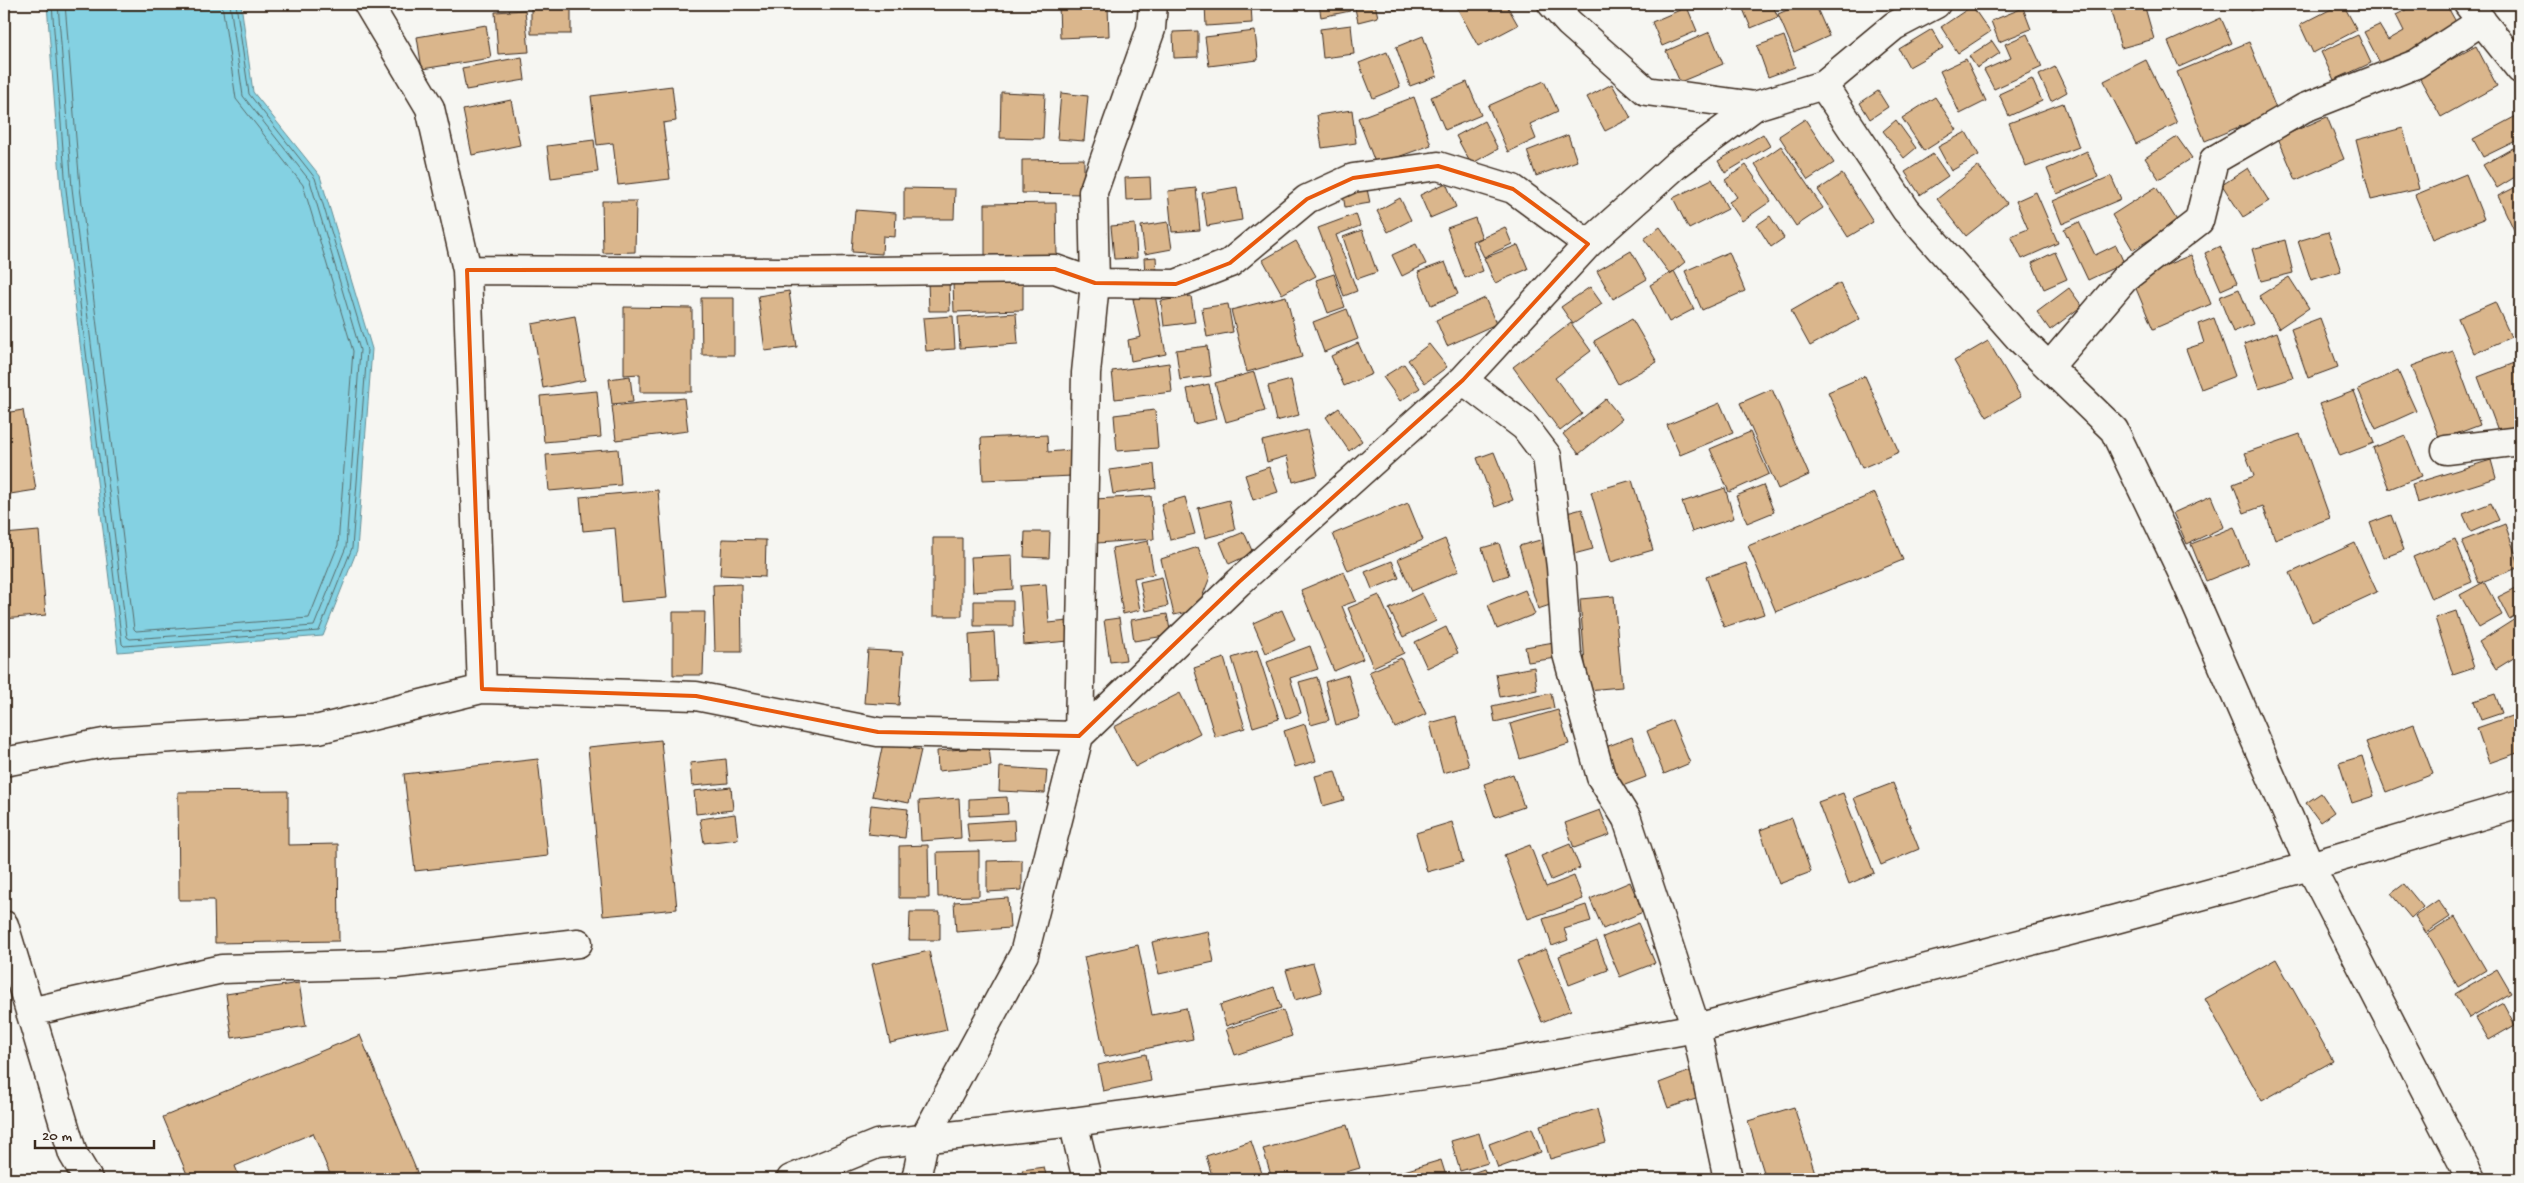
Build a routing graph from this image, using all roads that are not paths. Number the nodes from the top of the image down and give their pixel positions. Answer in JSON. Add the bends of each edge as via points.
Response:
{"nodes":[{"id":1,"x":368,"y":4,"type":"edge"},
{"id":2,"x":1153,"y":4,"type":"edge"},
{"id":3,"x":1552,"y":4,"type":"edge"},
{"id":4,"x":1936,"y":4,"type":"edge"},
{"id":5,"x":2475,"y":12,"type":"edge"},
{"id":6,"x":2520,"y":69,"type":"edge"},
{"id":7,"x":1823,"y":84,"type":"junction"},
{"id":8,"x":1755,"y":106,"type":"junction"},
{"id":9,"x":1588,"y":244,"type":"junction"},
{"id":10,"x":467,"y":270,"type":"junction"},
{"id":11,"x":1095,"y":283,"type":"junction"},
{"id":12,"x":2049,"y":367,"type":"junction"},
{"id":13,"x":1463,"y":380,"type":"junction"},
{"id":14,"x":2519,"y":444,"type":"edge"},
{"id":15,"x":2446,"y":450,"type":"dead end"},
{"id":16,"x":482,"y":689,"type":"junction"},
{"id":17,"x":1079,"y":736,"type":"junction"},
{"id":18,"x":4,"y":762,"type":"edge"},
{"id":19,"x":2520,"y":804,"type":"edge"},
{"id":20,"x":2310,"y":866,"type":"junction"},
{"id":21,"x":4,"y":925,"type":"edge"},
{"id":22,"x":578,"y":943,"type":"dead end"},
{"id":23,"x":30,"y":1012,"type":"junction"},
{"id":24,"x":1696,"y":1028,"type":"junction"},
{"id":25,"x":1073,"y":1122,"type":"junction"},
{"id":26,"x":925,"y":1137,"type":"junction"},
{"id":27,"x":88,"y":1179,"type":"edge"},
{"id":28,"x":791,"y":1179,"type":"edge"},
{"id":29,"x":916,"y":1179,"type":"edge"},
{"id":30,"x":1087,"y":1179,"type":"edge"},
{"id":31,"x":1728,"y":1179,"type":"edge"},
{"id":32,"x":2471,"y":1179,"type":"edge"}],
"edges":[{"from":1,"to":10,"type":"street","via":[[430,108]]},
{"from":2,"to":11,"type":"street","via":[[1151,29],[1093,192]]},
{"from":3,"to":8,"type":"street","via":[[1646,91]]},
{"from":4,"to":7,"type":"street","via":[[1894,26]]},
{"from":5,"to":6,"type":"street"},
{"from":5,"to":12,"type":"street","via":[[2416,64],[2304,108],[2214,160],[2199,221],[2125,278]]},
{"from":7,"to":8,"type":"street"},
{"from":7,"to":12,"type":"street","via":[[1906,210],[2019,338]]},
{"from":8,"to":9,"type":"street","via":[[1676,165]]},
{"from":9,"to":11,"type":"street","via":[[1513,190],[1438,166],[1353,178],[1307,199],[1230,263],[1176,284]]},
{"from":9,"to":13,"type":"street"},
{"from":10,"to":11,"type":"street","via":[[1054,270]]},
{"from":10,"to":16,"type":"street"},
{"from":11,"to":17,"type":"street","via":[[1086,373]]},
{"from":12,"to":20,"type":"street","via":[[2114,430],[2182,572]]},
{"from":13,"to":17,"type":"street","via":[[1239,582]]},
{"from":13,"to":24,"type":"street","via":[[1525,427],[1548,456],[1567,654],[1601,777],[1627,819]]},
{"from":14,"to":15,"type":"street"},
{"from":16,"to":17,"type":"street","via":[[696,696],[878,732]]},
{"from":16,"to":18,"type":"street","via":[[319,729],[109,742]]},
{"from":17,"to":26,"type":"street","via":[[1024,954]]},
{"from":19,"to":20,"type":"street"},
{"from":20,"to":24,"type":"street"},
{"from":20,"to":32,"type":"street"},
{"from":21,"to":23,"type":"street"},
{"from":22,"to":23,"type":"street","via":[[396,964],[222,969]]},
{"from":23,"to":27,"type":"street","via":[[73,1154]]},
{"from":24,"to":25,"type":"street","via":[[1484,1067]]},
{"from":24,"to":31,"type":"street"},
{"from":25,"to":26,"type":"street"},
{"from":25,"to":30,"type":"street"},
{"from":26,"to":28,"type":"street","via":[[877,1144]]},
{"from":26,"to":29,"type":"street"}]}
